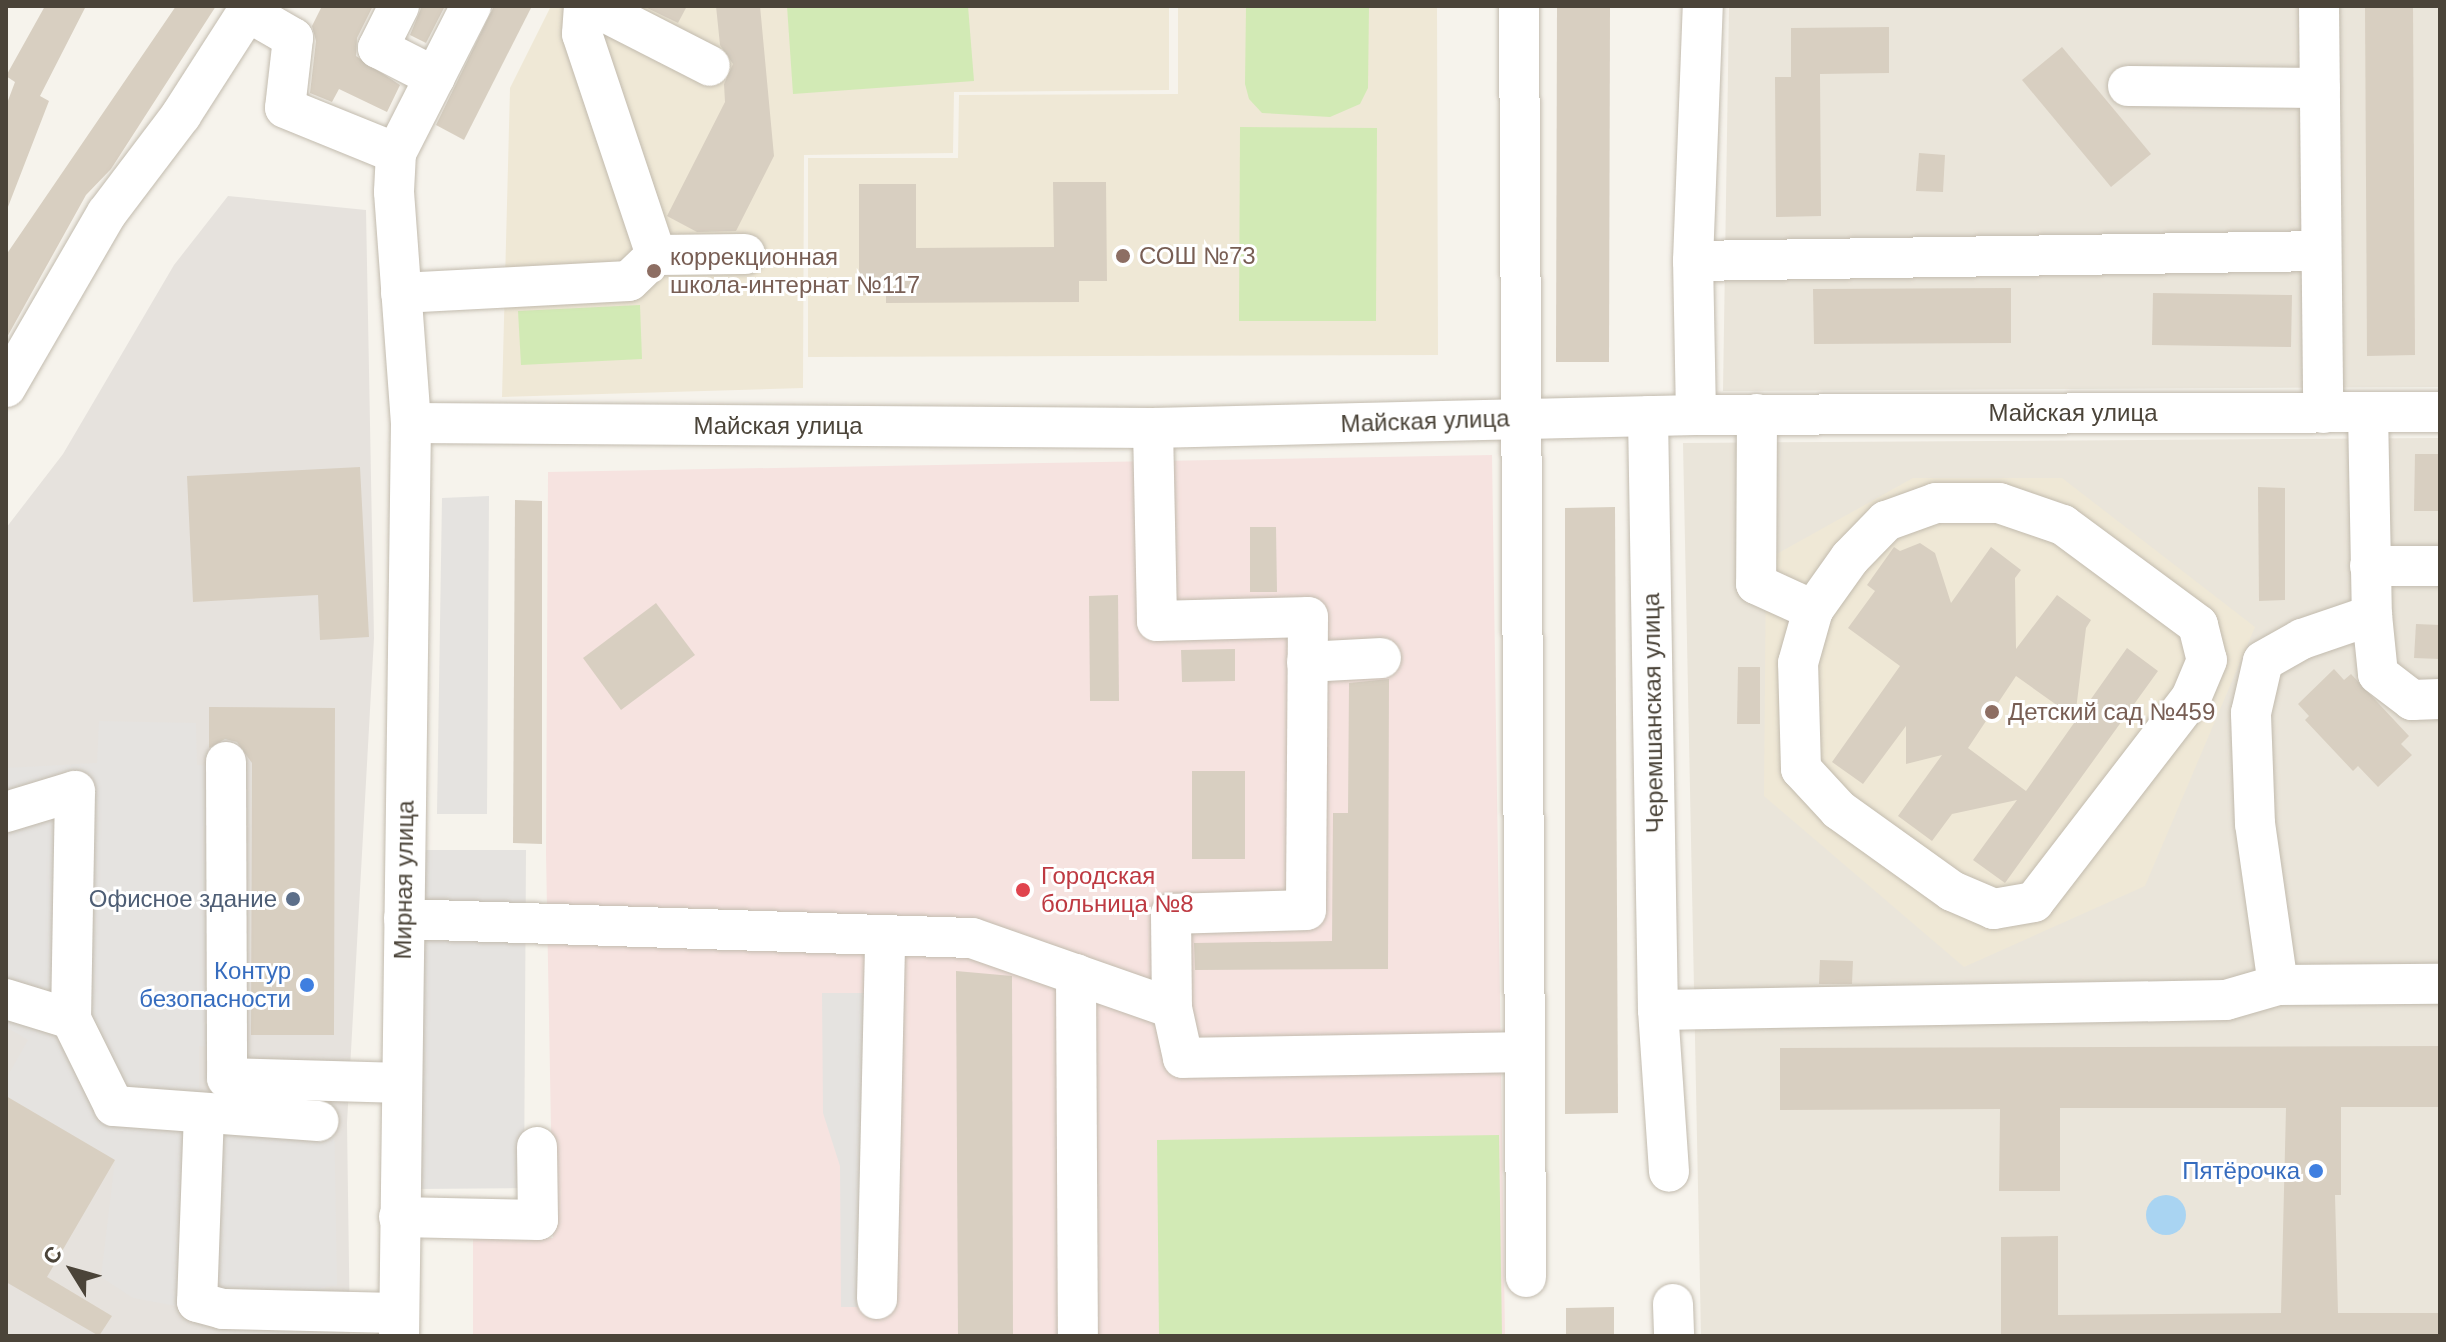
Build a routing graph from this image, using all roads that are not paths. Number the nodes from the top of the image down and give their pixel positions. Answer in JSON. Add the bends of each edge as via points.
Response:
{"nodes":[{"id":1,"x":399,"y":6,"type":"edge"},
{"id":2,"x":471,"y":6,"type":"edge"},
{"id":3,"x":584,"y":6,"type":"edge"},
{"id":4,"x":593,"y":6,"type":"edge"},
{"id":5,"x":1519,"y":6,"type":"edge"},
{"id":6,"x":1703,"y":6,"type":"edge"},
{"id":7,"x":2319,"y":6,"type":"edge"},
{"id":8,"x":249,"y":9,"type":"edge"},
{"id":9,"x":291,"y":19,"type":"edge"},
{"id":10,"x":710,"y":66,"type":"dead end"},
{"id":11,"x":435,"y":77,"type":"junction"},
{"id":12,"x":2128,"y":86,"type":"dead end"},
{"id":13,"x":2320,"y":88,"type":"junction"},
{"id":14,"x":396,"y":153,"type":"junction"},
{"id":15,"x":2321,"y":251,"type":"junction"},
{"id":16,"x":745,"y":254,"type":"dead end"},
{"id":17,"x":656,"y":255,"type":"junction"},
{"id":18,"x":1693,"y":261,"type":"junction"},
{"id":19,"x":401,"y":293,"type":"junction"},
{"id":20,"x":6,"y":387,"type":"edge"},
{"id":21,"x":2368,"y":412,"type":"junction"},
{"id":22,"x":2440,"y":412,"type":"edge"},
{"id":23,"x":2323,"y":413,"type":"junction"},
{"id":24,"x":1757,"y":414,"type":"junction"},
{"id":25,"x":1696,"y":415,"type":"junction"},
{"id":26,"x":1648,"y":416,"type":"junction"},
{"id":27,"x":1519,"y":418,"type":"junction"},
{"id":28,"x":411,"y":423,"type":"junction"},
{"id":29,"x":1153,"y":428,"type":"junction"},
{"id":30,"x":2370,"y":566,"type":"junction"},
{"id":31,"x":2440,"y":566,"type":"edge"},
{"id":32,"x":1813,"y":610,"type":"junction"},
{"id":33,"x":2372,"y":615,"type":"junction"},
{"id":34,"x":1381,"y":658,"type":"dead end"},
{"id":35,"x":2207,"y":660,"type":"junction"},
{"id":36,"x":2263,"y":661,"type":"junction"},
{"id":37,"x":1307,"y":662,"type":"junction"},
{"id":38,"x":2440,"y":699,"type":"edge"},
{"id":39,"x":226,"y":762,"type":"dead end"},
{"id":40,"x":6,"y":812,"type":"edge"},
{"id":41,"x":404,"y":919,"type":"junction"},
{"id":42,"x":885,"y":935,"type":"junction"},
{"id":43,"x":1076,"y":974,"type":"junction"},
{"id":44,"x":2440,"y":984,"type":"edge"},
{"id":45,"x":2278,"y":985,"type":"junction"},
{"id":46,"x":6,"y":999,"type":"edge"},
{"id":47,"x":1172,"y":1008,"type":"junction"},
{"id":48,"x":1658,"y":1010,"type":"junction"},
{"id":49,"x":71,"y":1019,"type":"junction"},
{"id":50,"x":1524,"y":1052,"type":"junction"},
{"id":51,"x":401,"y":1083,"type":"junction"},
{"id":52,"x":204,"y":1113,"type":"junction"},
{"id":53,"x":318,"y":1121,"type":"dead end"},
{"id":54,"x":537,"y":1147,"type":"dead end"},
{"id":55,"x":1669,"y":1172,"type":"dead end"},
{"id":56,"x":399,"y":1217,"type":"junction"},
{"id":57,"x":1526,"y":1277,"type":"dead end"},
{"id":58,"x":877,"y":1299,"type":"dead end"},
{"id":59,"x":398,"y":1324,"type":"edge"},
{"id":60,"x":1078,"y":1336,"type":"edge"}],
"edges":[{"from":1,"to":11,"type":"street","via":[[378,48]]},
{"from":2,"to":11,"type":"street"},
{"from":3,"to":17,"type":"street","via":[[582,34]]},
{"from":4,"to":10,"type":"street"},
{"from":5,"to":27,"type":"street"},
{"from":6,"to":18,"type":"street"},
{"from":7,"to":13,"type":"street"},
{"from":8,"to":9,"type":"street"},
{"from":8,"to":20,"type":"street","via":[[181,115],[107,213]]},
{"from":9,"to":14,"type":"street","via":[[285,108]]},
{"from":11,"to":14,"type":"street"},
{"from":12,"to":13,"type":"street"},
{"from":13,"to":15,"type":"street"},
{"from":14,"to":19,"type":"street","name":"Мирная улица"},
{"from":15,"to":18,"type":"street"},
{"from":15,"to":23,"type":"street"},
{"from":16,"to":17,"type":"street"},
{"from":17,"to":19,"type":"street","via":[[629,281]]},
{"from":18,"to":25,"type":"street"},
{"from":19,"to":28,"type":"street","name":"Мирная улица"},
{"from":21,"to":22,"type":"street","name":"Майская улица"},
{"from":21,"to":23,"type":"street","name":"Майская улица"},
{"from":21,"to":30,"type":"street"},
{"from":23,"to":24,"type":"street","name":"Майская улица"},
{"from":24,"to":25,"type":"street","name":"Майская улица"},
{"from":24,"to":32,"type":"street","via":[[1756,584]]},
{"from":25,"to":26,"type":"street","name":"Майская улица"},
{"from":26,"to":27,"type":"street","name":"Майская улица"},
{"from":26,"to":48,"type":"street","name":"Черемшанская улица"},
{"from":27,"to":29,"type":"street","name":"Майская улица"},
{"from":27,"to":50,"type":"street"},
{"from":28,"to":29,"type":"street","name":"Майская улица"},
{"from":28,"to":41,"type":"street","name":"Мирная улица"},
{"from":29,"to":37,"type":"street","via":[[1157,621],[1308,617]]},
{"from":30,"to":31,"type":"street"},
{"from":30,"to":33,"type":"street"},
{"from":32,"to":35,"type":"street","via":[[1850,558],[1886,521],[1936,503],[1999,503],[2063,525],[2134,575],[2198,625]]},
{"from":32,"to":35,"type":"street","via":[[1798,663],[1801,769],[1839,810],[1902,857],[1952,891],[1994,909],[2034,902],[2191,698]]},
{"from":33,"to":36,"type":"street","via":[[2302,639]]},
{"from":33,"to":38,"type":"street","via":[[2378,674],[2412,700]]},
{"from":34,"to":37,"type":"street"},
{"from":35,"to":36,"type":"street","via":[[2227,642]]},
{"from":36,"to":45,"type":"street","via":[[2251,713],[2255,824]]},
{"from":37,"to":47,"type":"street","via":[[1306,910],[1171,914]]},
{"from":39,"to":51,"type":"street","via":[[227,1078]]},
{"from":40,"to":49,"type":"street","via":[[75,791]]},
{"from":41,"to":42,"type":"street"},
{"from":41,"to":51,"type":"street","name":"Мирная улица"},
{"from":42,"to":43,"type":"street","via":[[972,938]]},
{"from":42,"to":58,"type":"street"},
{"from":43,"to":47,"type":"street"},
{"from":43,"to":60,"type":"street"},
{"from":44,"to":45,"type":"street"},
{"from":45,"to":48,"type":"street","via":[[2226,1000]]},
{"from":46,"to":49,"type":"street"},
{"from":47,"to":50,"type":"street","via":[[1183,1058]]},
{"from":48,"to":55,"type":"street","name":"Черемшанская улица"},
{"from":49,"to":52,"type":"street","via":[[114,1106]]},
{"from":50,"to":57,"type":"street"},
{"from":51,"to":56,"type":"street","name":"Мирная улица"},
{"from":52,"to":53,"type":"street"},
{"from":52,"to":59,"type":"street","via":[[197,1302],[223,1309]]},
{"from":54,"to":56,"type":"street","via":[[538,1220]]},
{"from":56,"to":59,"type":"street","name":"Мирная улица"}]}
